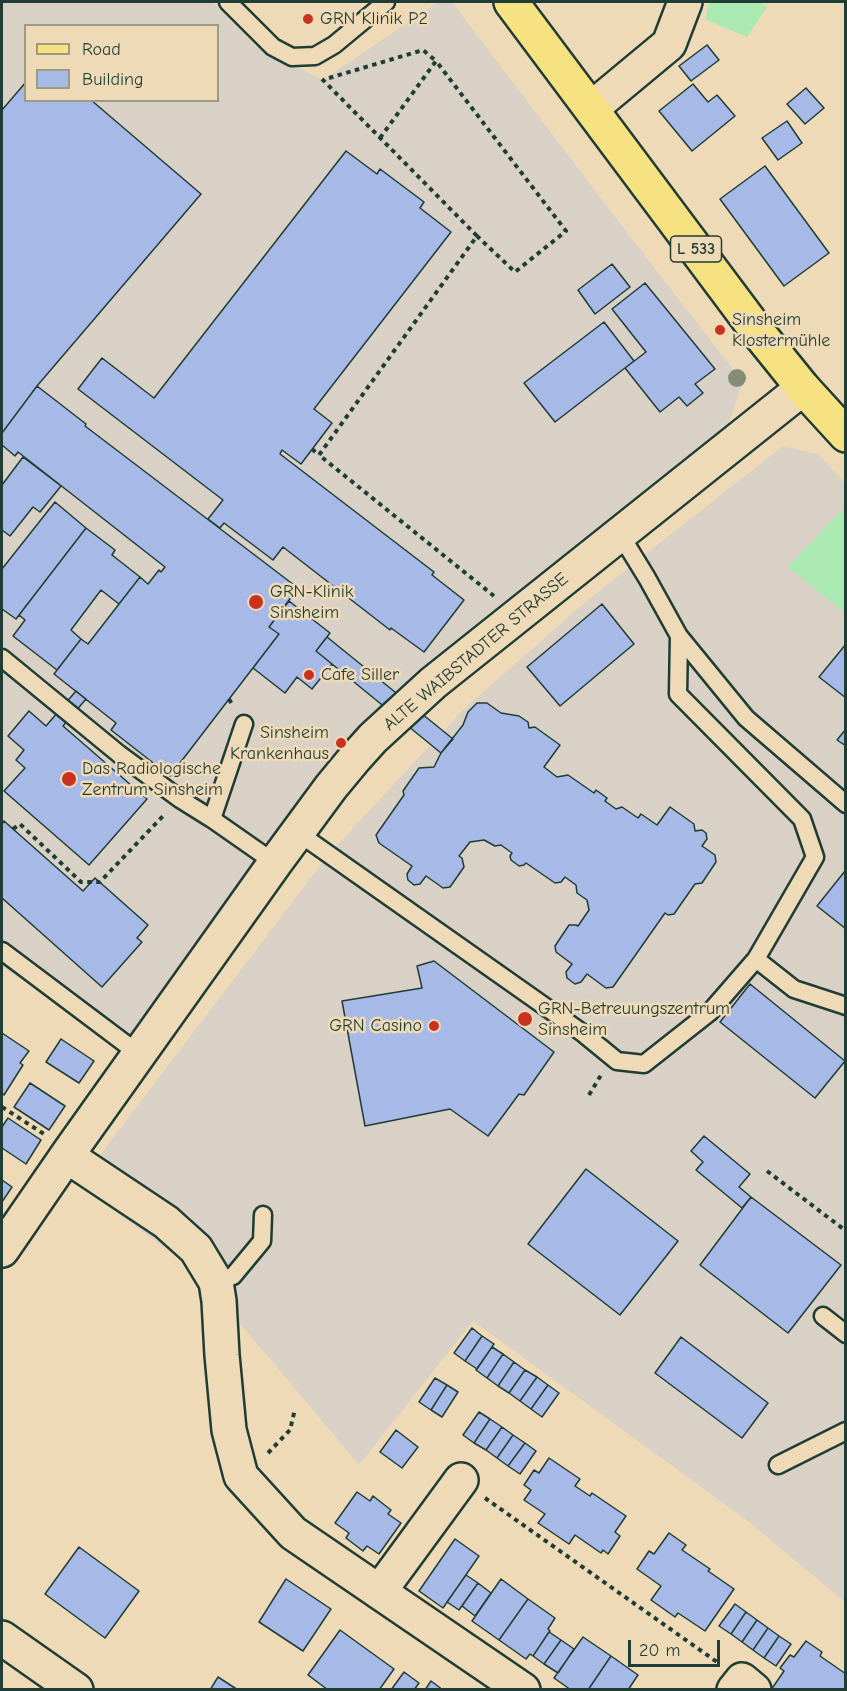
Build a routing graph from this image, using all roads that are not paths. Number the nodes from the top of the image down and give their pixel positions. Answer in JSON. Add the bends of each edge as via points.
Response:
{"nodes":[{"id":1,"x":228,"y":2,"type":"edge"},
{"id":2,"x":386,"y":2,"type":"edge"},
{"id":3,"x":511,"y":2,"type":"edge"},
{"id":4,"x":685,"y":2,"type":"edge"},
{"id":5,"x":592,"y":108,"type":"junction"},
{"id":6,"x":803,"y":388,"type":"junction"},
{"id":7,"x":846,"y":435,"type":"edge"},
{"id":8,"x":620,"y":534,"type":"junction"},
{"id":9,"x":679,"y":636,"type":"junction"},
{"id":10,"x":2,"y":658,"type":"edge"},
{"id":11,"x":244,"y":724,"type":"dead end"},
{"id":12,"x":846,"y":804,"type":"edge"},
{"id":13,"x":212,"y":819,"type":"junction"},
{"id":14,"x":297,"y":832,"type":"junction"},
{"id":15,"x":275,"y":863,"type":"junction"},
{"id":16,"x":2,"y":951,"type":"edge"},
{"id":17,"x":756,"y":959,"type":"junction"},
{"id":18,"x":846,"y":1006,"type":"edge"},
{"id":19,"x":139,"y":1054,"type":"junction"},
{"id":20,"x":68,"y":1153,"type":"junction"},
{"id":21,"x":263,"y":1215,"type":"dead end"},
{"id":22,"x":2,"y":1250,"type":"edge"},
{"id":23,"x":216,"y":1282,"type":"junction"},
{"id":24,"x":824,"y":1316,"type":"dead end"},
{"id":25,"x":846,"y":1334,"type":"edge"},
{"id":26,"x":846,"y":1431,"type":"edge"},
{"id":27,"x":778,"y":1465,"type":"dead end"},
{"id":28,"x":461,"y":1480,"type":"road end"},
{"id":29,"x":379,"y":1592,"type":"junction"},
{"id":30,"x":2,"y":1638,"type":"edge"},
{"id":31,"x":76,"y":1689,"type":"edge"},
{"id":32,"x":523,"y":1689,"type":"edge"}],
"edges":[{"from":1,"to":2,"type":"lane","via":[[273,47],[292,57],[315,56],[334,45]]},
{"from":3,"to":5,"type":"main road","number":"L 533"},
{"from":4,"to":5,"type":"street","via":[[669,44]]},
{"from":5,"to":6,"type":"main road","number":"L 533"},
{"from":6,"to":7,"type":"main road","number":"L 533"},
{"from":6,"to":8,"type":"street","name":"ALTE WAIBSTADTER STRASSE"},
{"from":8,"to":9,"type":"lane"},
{"from":8,"to":14,"type":"street","name":"ALTE WAIBSTADTER STRASSE","via":[[433,683],[374,738]]},
{"from":9,"to":12,"type":"lane","via":[[746,718]]},
{"from":9,"to":17,"type":"lane","via":[[678,694],[802,819],[815,857]]},
{"from":10,"to":13,"type":"lane","via":[[119,754]]},
{"from":11,"to":13,"type":"lane"},
{"from":13,"to":15,"type":"lane"},
{"from":14,"to":15,"type":"street","name":"ALTE WAIBSTADTER STRASSE"},
{"from":14,"to":17,"type":"lane","via":[[617,1061],[644,1064],[710,1012]]},
{"from":15,"to":19,"type":"street","name":"ALTE WAIBSTADTER STRASSE"},
{"from":16,"to":19,"type":"lane"},
{"from":17,"to":18,"type":"lane","via":[[794,989]]},
{"from":19,"to":20,"type":"street","name":"ALTE WAIBSTADTER STRASSE"},
{"from":20,"to":22,"type":"street","name":"ALTE WAIBSTADTER STRASSE"},
{"from":20,"to":23,"type":"street","via":[[166,1222],[196,1249]]},
{"from":21,"to":23,"type":"lane","via":[[262,1241],[233,1276]]},
{"from":23,"to":29,"type":"street","via":[[229,1430],[241,1476],[293,1533]]},
{"from":24,"to":25,"type":"lane"},
{"from":26,"to":27,"type":"lane"},
{"from":28,"to":29,"type":"street"},
{"from":29,"to":32,"type":"street"},
{"from":30,"to":31,"type":"street"}]}
